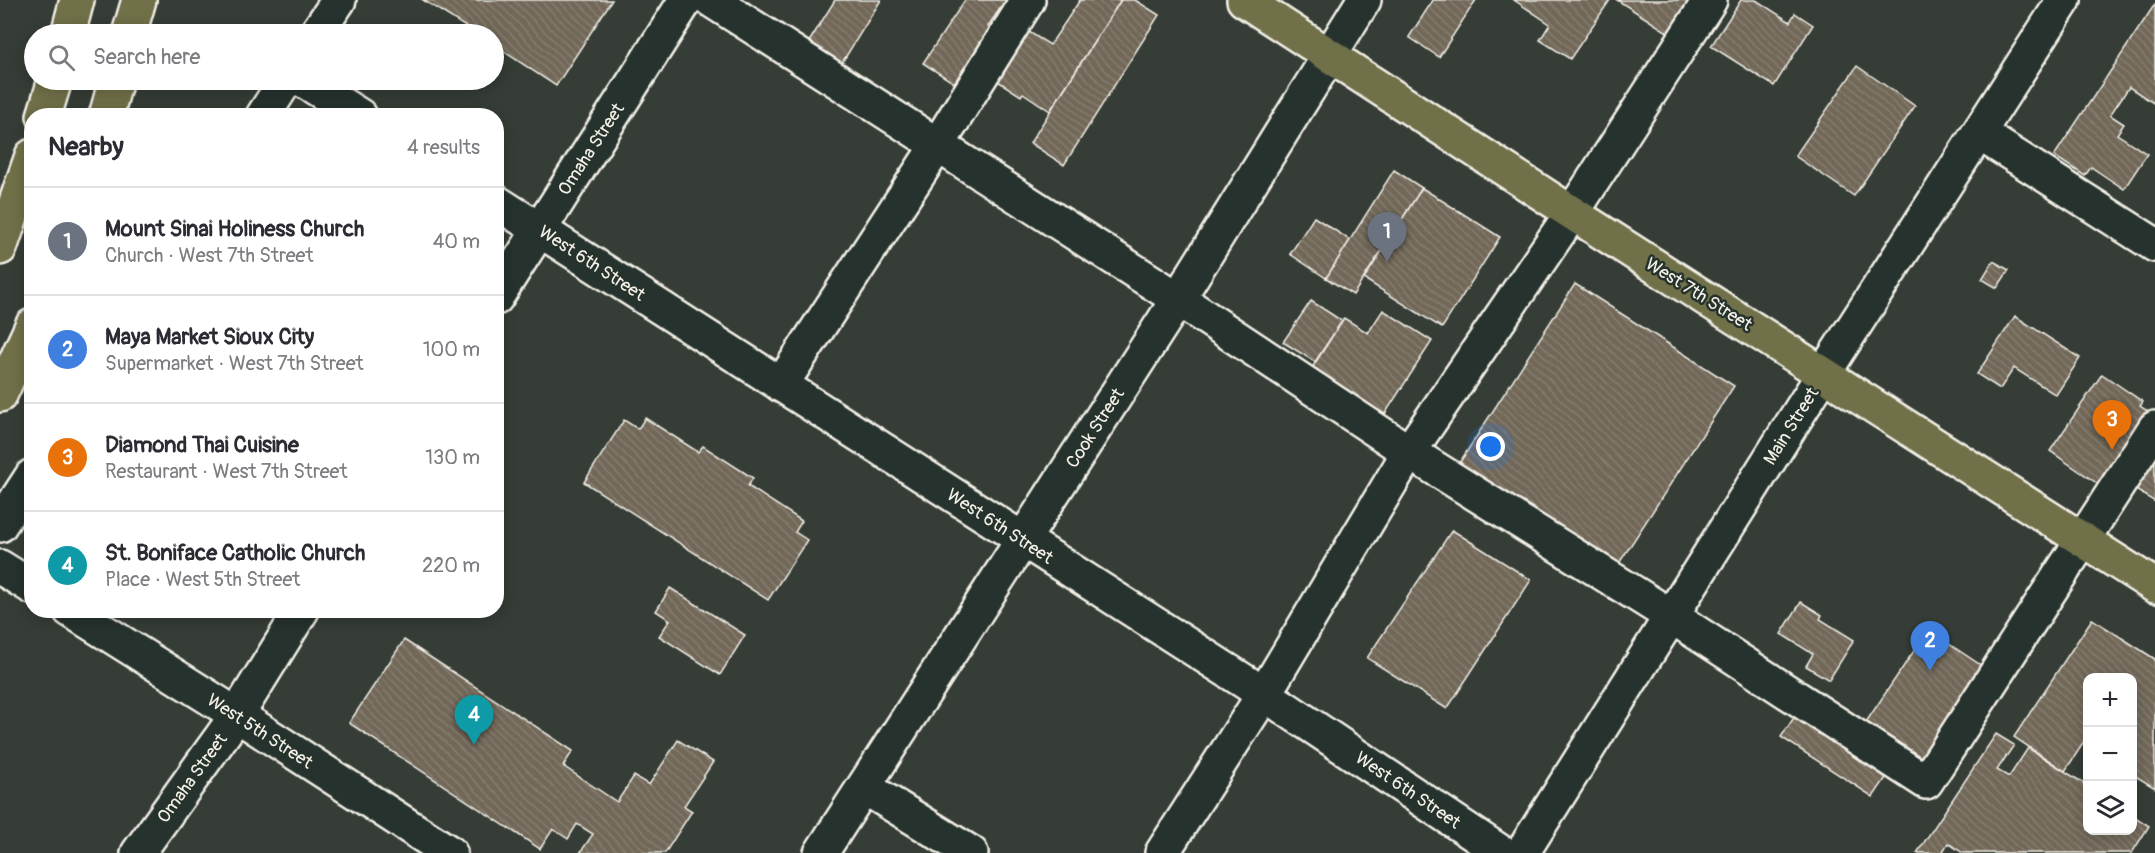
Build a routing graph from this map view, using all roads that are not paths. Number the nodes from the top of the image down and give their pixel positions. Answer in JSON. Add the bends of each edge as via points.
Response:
{"nodes":[{"id":1,"x":77,"y":0,"type":"edge"},
{"id":2,"x":139,"y":0,"type":"edge"},
{"id":3,"x":339,"y":0,"type":"edge"},
{"id":4,"x":686,"y":0,"type":"edge"},
{"id":5,"x":711,"y":0,"type":"edge"},
{"id":6,"x":1028,"y":0,"type":"edge"},
{"id":7,"x":1244,"y":0,"type":"edge"},
{"id":8,"x":1364,"y":0,"type":"edge"},
{"id":9,"x":1710,"y":0,"type":"edge"},
{"id":10,"x":2064,"y":0,"type":"edge"},
{"id":11,"x":71,"y":24,"type":"edge"},
{"id":12,"x":132,"y":24,"type":"edge"},
{"id":13,"x":323,"y":24,"type":"edge"},
{"id":14,"x":1329,"y":55,"type":"junction"},
{"id":15,"x":52,"y":90,"type":"edge"},
{"id":16,"x":113,"y":90,"type":"edge"},
{"id":17,"x":280,"y":90,"type":"edge"},
{"id":18,"x":319,"y":90,"type":"edge"},
{"id":19,"x":46,"y":108,"type":"edge"},
{"id":20,"x":108,"y":108,"type":"edge"},
{"id":21,"x":268,"y":108,"type":"edge"},
{"id":22,"x":347,"y":108,"type":"edge"},
{"id":23,"x":1979,"y":132,"type":"junction"},
{"id":24,"x":937,"y":146,"type":"junction"},
{"id":25,"x":24,"y":179,"type":"edge"},
{"id":26,"x":504,"y":207,"type":"edge"},
{"id":27,"x":1572,"y":213,"type":"junction"},
{"id":28,"x":539,"y":229,"type":"junction"},
{"id":29,"x":2155,"y":245,"type":"edge"},
{"id":30,"x":0,"y":248,"type":"edge"},
{"id":31,"x":504,"y":285,"type":"edge"},
{"id":32,"x":1178,"y":298,"type":"junction"},
{"id":33,"x":24,"y":343,"type":"edge"},
{"id":34,"x":1824,"y":373,"type":"junction"},
{"id":35,"x":781,"y":385,"type":"junction"},
{"id":36,"x":0,"y":395,"type":"edge"},
{"id":37,"x":2155,"y":428,"type":"edge"},
{"id":38,"x":1409,"y":453,"type":"junction"},
{"id":39,"x":24,"y":488,"type":"edge"},
{"id":40,"x":0,"y":525,"type":"edge"},
{"id":41,"x":2083,"y":540,"type":"junction"},
{"id":42,"x":1023,"y":541,"type":"junction"},
{"id":43,"x":0,"y":567,"type":"edge"},
{"id":44,"x":24,"y":581,"type":"edge"},
{"id":45,"x":2155,"y":586,"type":"edge"},
{"id":46,"x":1671,"y":616,"type":"junction"},
{"id":47,"x":83,"y":618,"type":"edge"},
{"id":48,"x":297,"y":618,"type":"edge"},
{"id":49,"x":1264,"y":694,"type":"junction"},
{"id":50,"x":237,"y":715,"type":"junction"},
{"id":51,"x":864,"y":787,"type":"junction"},
{"id":52,"x":138,"y":853,"type":"edge"},
{"id":53,"x":450,"y":853,"type":"edge"},
{"id":54,"x":821,"y":853,"type":"edge"},
{"id":55,"x":971,"y":853,"type":"edge"},
{"id":56,"x":1162,"y":853,"type":"edge"},
{"id":57,"x":1502,"y":853,"type":"edge"},
{"id":58,"x":1522,"y":853,"type":"edge"}],
"edges":[{"from":1,"to":11,"type":"main road"},
{"from":2,"to":12,"type":"main road"},
{"from":3,"to":13,"type":"street"},
{"from":4,"to":28,"type":"street","name":"Omaha Street"},
{"from":5,"to":24,"type":"street"},
{"from":6,"to":24,"type":"street"},
{"from":7,"to":14,"type":"main road","name":"West 7th Street"},
{"from":8,"to":14,"type":"street","name":"Cook Street"},
{"from":9,"to":27,"type":"street"},
{"from":10,"to":23,"type":"street","name":"Main Street"},
{"from":14,"to":27,"type":"main road","name":"West 7th Street"},
{"from":14,"to":32,"type":"street","name":"Cook Street"},
{"from":15,"to":19,"type":"main road"},
{"from":16,"to":20,"type":"main road"},
{"from":17,"to":21,"type":"street"},
{"from":18,"to":22,"type":"street"},
{"from":23,"to":29,"type":"street"},
{"from":23,"to":34,"type":"street","name":"Main Street"},
{"from":24,"to":32,"type":"street"},
{"from":24,"to":35,"type":"street"},
{"from":25,"to":30,"type":"main road"},
{"from":26,"to":28,"type":"street","name":"West 6th Street"},
{"from":27,"to":34,"type":"main road","name":"West 7th Street"},
{"from":27,"to":38,"type":"street"},
{"from":28,"to":31,"type":"street","name":"Omaha Street"},
{"from":28,"to":35,"type":"street","name":"West 6th Street"},
{"from":32,"to":38,"type":"street"},
{"from":32,"to":42,"type":"street","name":"Cook Street"},
{"from":33,"to":36,"type":"main road"},
{"from":34,"to":41,"type":"main road","name":"West 7th Street"},
{"from":34,"to":46,"type":"street","name":"Main Street"},
{"from":35,"to":42,"type":"street","name":"West 6th Street"},
{"from":37,"to":41,"type":"street"},
{"from":38,"to":46,"type":"street"},
{"from":38,"to":49,"type":"street"},
{"from":39,"to":40,"type":"street"},
{"from":41,"to":45,"type":"main road","name":"West 7th Street"},
{"from":41,"to":46,"type":"street","via":[[1926,782]]},
{"from":42,"to":49,"type":"street","name":"West 6th Street"},
{"from":42,"to":51,"type":"street","name":"Cook Street"},
{"from":43,"to":44,"type":"street"},
{"from":46,"to":58,"type":"street","name":"Main Street"},
{"from":47,"to":50,"type":"street","name":"West 5th Street"},
{"from":48,"to":50,"type":"street","name":"Omaha Street"},
{"from":49,"to":56,"type":"street"},
{"from":49,"to":57,"type":"street","name":"West 6th Street"},
{"from":50,"to":52,"type":"street","name":"Omaha Street"},
{"from":50,"to":53,"type":"street","name":"West 5th Street"},
{"from":51,"to":54,"type":"street","name":"Cook Street"},
{"from":51,"to":55,"type":"street"}]}
